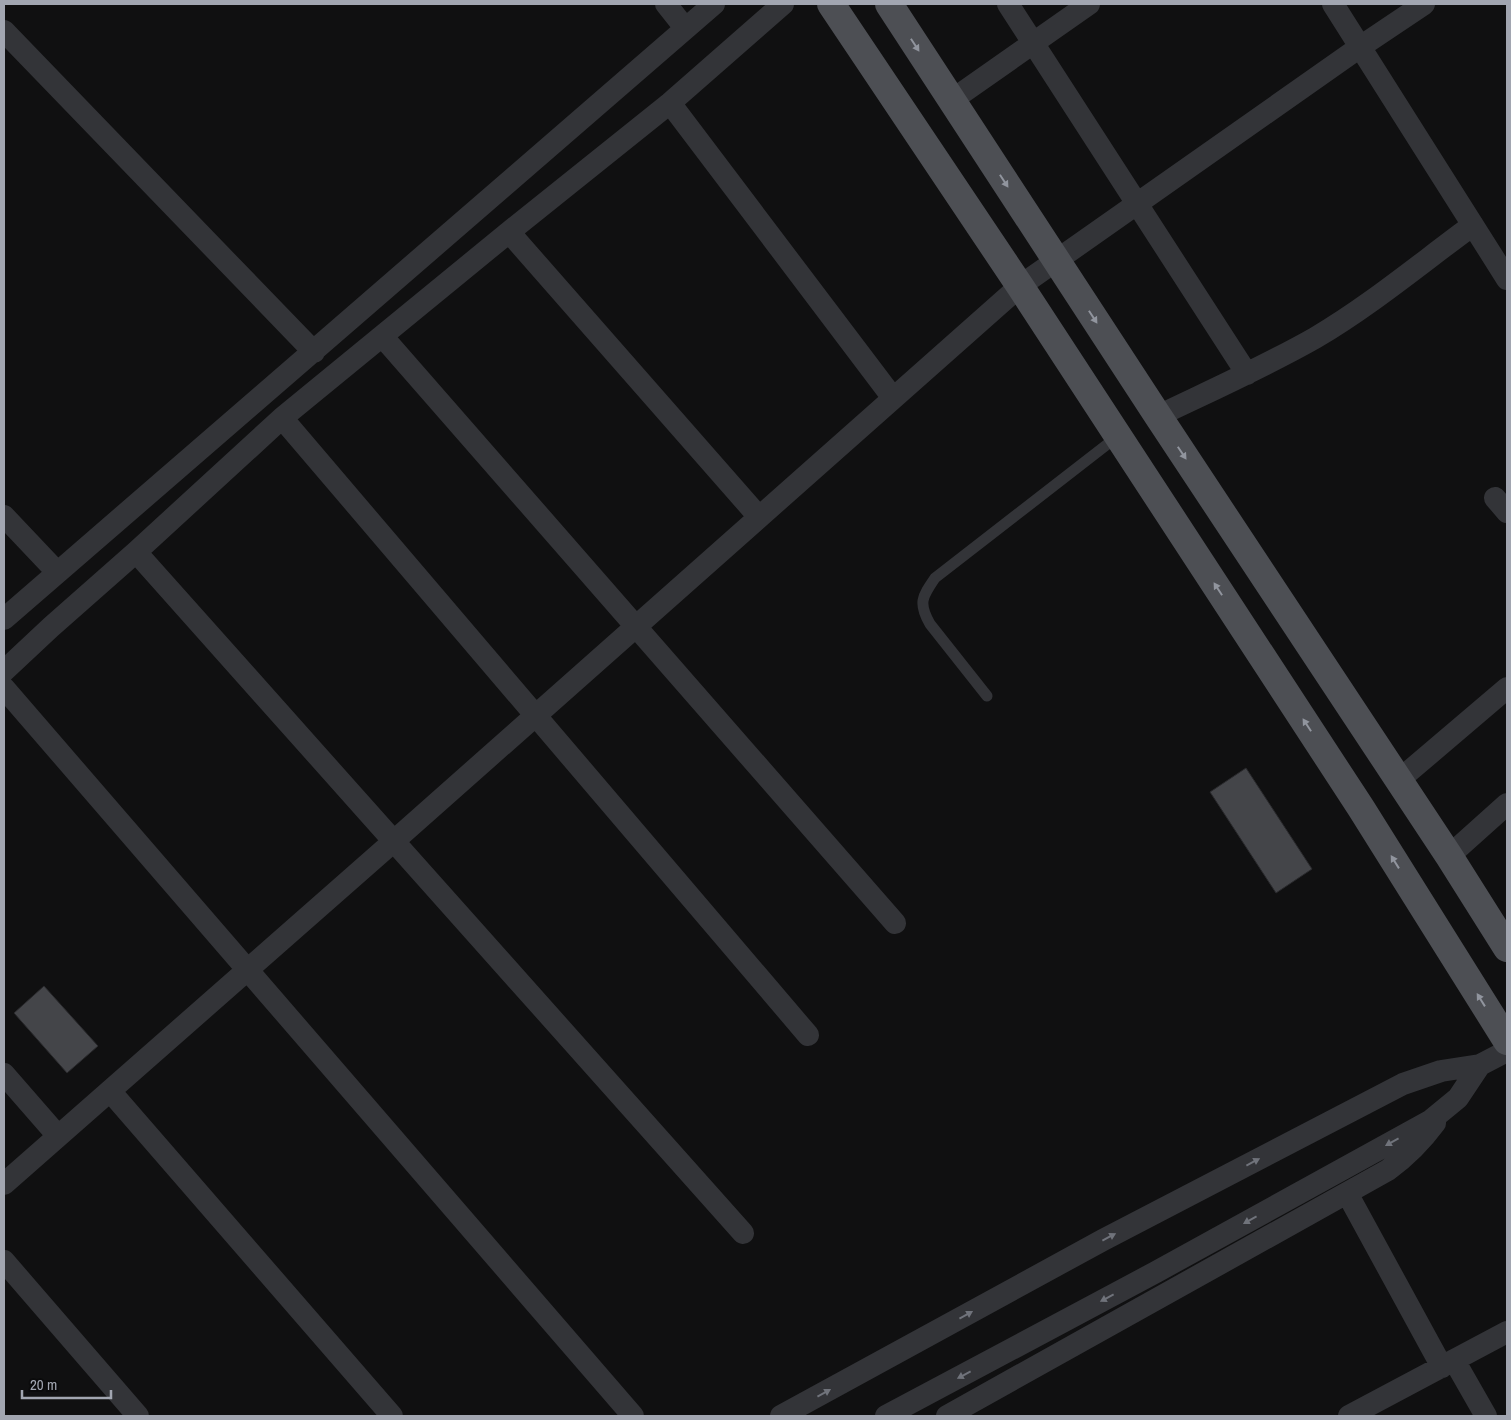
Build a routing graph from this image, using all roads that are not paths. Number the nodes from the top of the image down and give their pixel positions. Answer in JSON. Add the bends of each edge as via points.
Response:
{"nodes":[{"id":1,"x":666,"y":4,"type":"edge"},
{"id":2,"x":714,"y":4,"type":"edge"},
{"id":3,"x":783,"y":4,"type":"edge"},
{"id":4,"x":831,"y":4,"type":"edge"},
{"id":5,"x":889,"y":4,"type":"edge"},
{"id":6,"x":1008,"y":4,"type":"edge"},
{"id":7,"x":1089,"y":4,"type":"edge"},
{"id":8,"x":1333,"y":4,"type":"edge"},
{"id":9,"x":1424,"y":4,"type":"edge"},
{"id":10,"x":685,"y":28,"type":"junction"},
{"id":11,"x":4,"y":30,"type":"edge"},
{"id":12,"x":1034,"y":43,"type":"junction"},
{"id":13,"x":1360,"y":47,"type":"junction"},
{"id":14,"x":952,"y":100,"type":"junction"},
{"id":15,"x":670,"y":103,"type":"junction"},
{"id":16,"x":1137,"y":203,"type":"junction"},
{"id":17,"x":1473,"y":225,"type":"junction"},
{"id":18,"x":509,"y":232,"type":"junction"},
{"id":19,"x":1056,"y":260,"type":"junction"},
{"id":20,"x":1507,"y":279,"type":"edge"},
{"id":21,"x":1020,"y":286,"type":"junction"},
{"id":22,"x":382,"y":336,"type":"junction"},
{"id":23,"x":314,"y":352,"type":"junction"},
{"id":24,"x":1247,"y":374,"type":"junction"},
{"id":25,"x":893,"y":398,"type":"junction"},
{"id":26,"x":1158,"y":416,"type":"junction"},
{"id":27,"x":282,"y":418,"type":"junction"},
{"id":28,"x":1118,"y":435,"type":"junction"},
{"id":29,"x":4,"y":516,"type":"edge"},
{"id":30,"x":759,"y":517,"type":"junction"},
{"id":31,"x":136,"y":552,"type":"junction"},
{"id":32,"x":57,"y":572,"type":"junction"},
{"id":33,"x":4,"y":619,"type":"edge"},
{"id":34,"x":636,"y":627,"type":"junction"},
{"id":35,"x":4,"y":671,"type":"edge"},
{"id":36,"x":4,"y":688,"type":"edge"},
{"id":37,"x":1507,"y":688,"type":"edge"},
{"id":38,"x":987,"y":696,"type":"dead end"},
{"id":39,"x":535,"y":715,"type":"junction"},
{"id":40,"x":1400,"y":780,"type":"junction"},
{"id":41,"x":1507,"y":804,"type":"edge"},
{"id":42,"x":394,"y":841,"type":"junction"},
{"id":43,"x":1449,"y":856,"type":"junction"},
{"id":44,"x":895,"y":923,"type":"dead end"},
{"id":45,"x":1507,"y":948,"type":"edge"},
{"id":46,"x":247,"y":970,"type":"junction"},
{"id":47,"x":808,"y":1035,"type":"dead end"},
{"id":48,"x":1507,"y":1041,"type":"edge"},
{"id":49,"x":1507,"y":1051,"type":"edge"},
{"id":50,"x":1480,"y":1065,"type":"junction"},
{"id":51,"x":4,"y":1074,"type":"edge"},
{"id":52,"x":110,"y":1091,"type":"junction"},
{"id":53,"x":1444,"y":1111,"type":"junction"},
{"id":54,"x":58,"y":1136,"type":"junction"},
{"id":55,"x":4,"y":1184,"type":"edge"},
{"id":56,"x":1347,"y":1193,"type":"junction"},
{"id":57,"x":742,"y":1234,"type":"dead end"},
{"id":58,"x":4,"y":1261,"type":"edge"},
{"id":59,"x":1507,"y":1332,"type":"edge"},
{"id":60,"x":1448,"y":1363,"type":"junction"},
{"id":61,"x":138,"y":1416,"type":"edge"},
{"id":62,"x":392,"y":1416,"type":"edge"},
{"id":63,"x":633,"y":1416,"type":"edge"},
{"id":64,"x":781,"y":1416,"type":"edge"},
{"id":65,"x":886,"y":1416,"type":"edge"},
{"id":66,"x":947,"y":1416,"type":"edge"},
{"id":67,"x":1349,"y":1416,"type":"edge"},
{"id":68,"x":1486,"y":1416,"type":"edge"}],
"edges":[{"from":1,"to":10,"type":"street"},
{"from":2,"to":10,"type":"street"},
{"from":3,"to":15,"type":"street"},
{"from":4,"to":21,"type":"main road"},
{"from":5,"to":14,"type":"main road","one_way":true},
{"from":6,"to":12,"type":"street"},
{"from":7,"to":12,"type":"street"},
{"from":8,"to":13,"type":"street"},
{"from":9,"to":13,"type":"street"},
{"from":10,"to":23,"type":"street"},
{"from":11,"to":23,"type":"street"},
{"from":12,"to":14,"type":"street"},
{"from":12,"to":16,"type":"street"},
{"from":13,"to":16,"type":"street"},
{"from":13,"to":17,"type":"street"},
{"from":14,"to":19,"type":"main road","one_way":true},
{"from":15,"to":18,"type":"street"},
{"from":15,"to":25,"type":"street"},
{"from":16,"to":19,"type":"street"},
{"from":16,"to":24,"type":"street"},
{"from":17,"to":20,"type":"street"},
{"from":17,"to":24,"type":"street","via":[[1351,315]]},
{"from":18,"to":22,"type":"street"},
{"from":18,"to":30,"type":"street"},
{"from":19,"to":21,"type":"street"},
{"from":19,"to":26,"type":"main road","one_way":true},
{"from":21,"to":25,"type":"street"},
{"from":21,"to":28,"type":"main road"},
{"from":22,"to":27,"type":"street"},
{"from":22,"to":34,"type":"street"},
{"from":23,"to":32,"type":"street"},
{"from":24,"to":26,"type":"street"},
{"from":25,"to":30,"type":"street"},
{"from":26,"to":40,"type":"main road","one_way":true},
{"from":27,"to":31,"type":"street"},
{"from":27,"to":39,"type":"street"},
{"from":28,"to":38,"type":"lane","via":[[935,578],[923,595],[922,611],[930,624]]},
{"from":48,"to":28,"type":"main road","one_way":true,"via":[[1361,808]]},
{"from":29,"to":32,"type":"street"},
{"from":30,"to":34,"type":"street"},
{"from":31,"to":35,"type":"street"},
{"from":31,"to":42,"type":"street"},
{"from":32,"to":33,"type":"street"},
{"from":34,"to":39,"type":"street"},
{"from":34,"to":44,"type":"street"},
{"from":36,"to":46,"type":"street"},
{"from":37,"to":40,"type":"street"},
{"from":39,"to":42,"type":"street"},
{"from":39,"to":47,"type":"street"},
{"from":40,"to":43,"type":"main road"},
{"from":41,"to":43,"type":"street"},
{"from":42,"to":46,"type":"street"},
{"from":42,"to":57,"type":"street"},
{"from":43,"to":45,"type":"main road"},
{"from":46,"to":52,"type":"street"},
{"from":46,"to":63,"type":"street"},
{"from":49,"to":50,"type":"street"},
{"from":50,"to":53,"type":"street","via":[[1458,1098]]},
{"from":64,"to":50,"type":"street","one_way":true,"via":[[1103,1240],[1403,1084],[1440,1071]]},
{"from":51,"to":54,"type":"street"},
{"from":52,"to":54,"type":"street"},
{"from":52,"to":62,"type":"street"},
{"from":53,"to":56,"type":"street","via":[[1406,1158]]},
{"from":53,"to":65,"type":"street","one_way":true,"via":[[1165,1267]]},
{"from":54,"to":55,"type":"street"},
{"from":56,"to":60,"type":"street"},
{"from":56,"to":66,"type":"street"},
{"from":58,"to":61,"type":"street"},
{"from":59,"to":60,"type":"street"},
{"from":60,"to":67,"type":"street"},
{"from":60,"to":68,"type":"street"}]}
